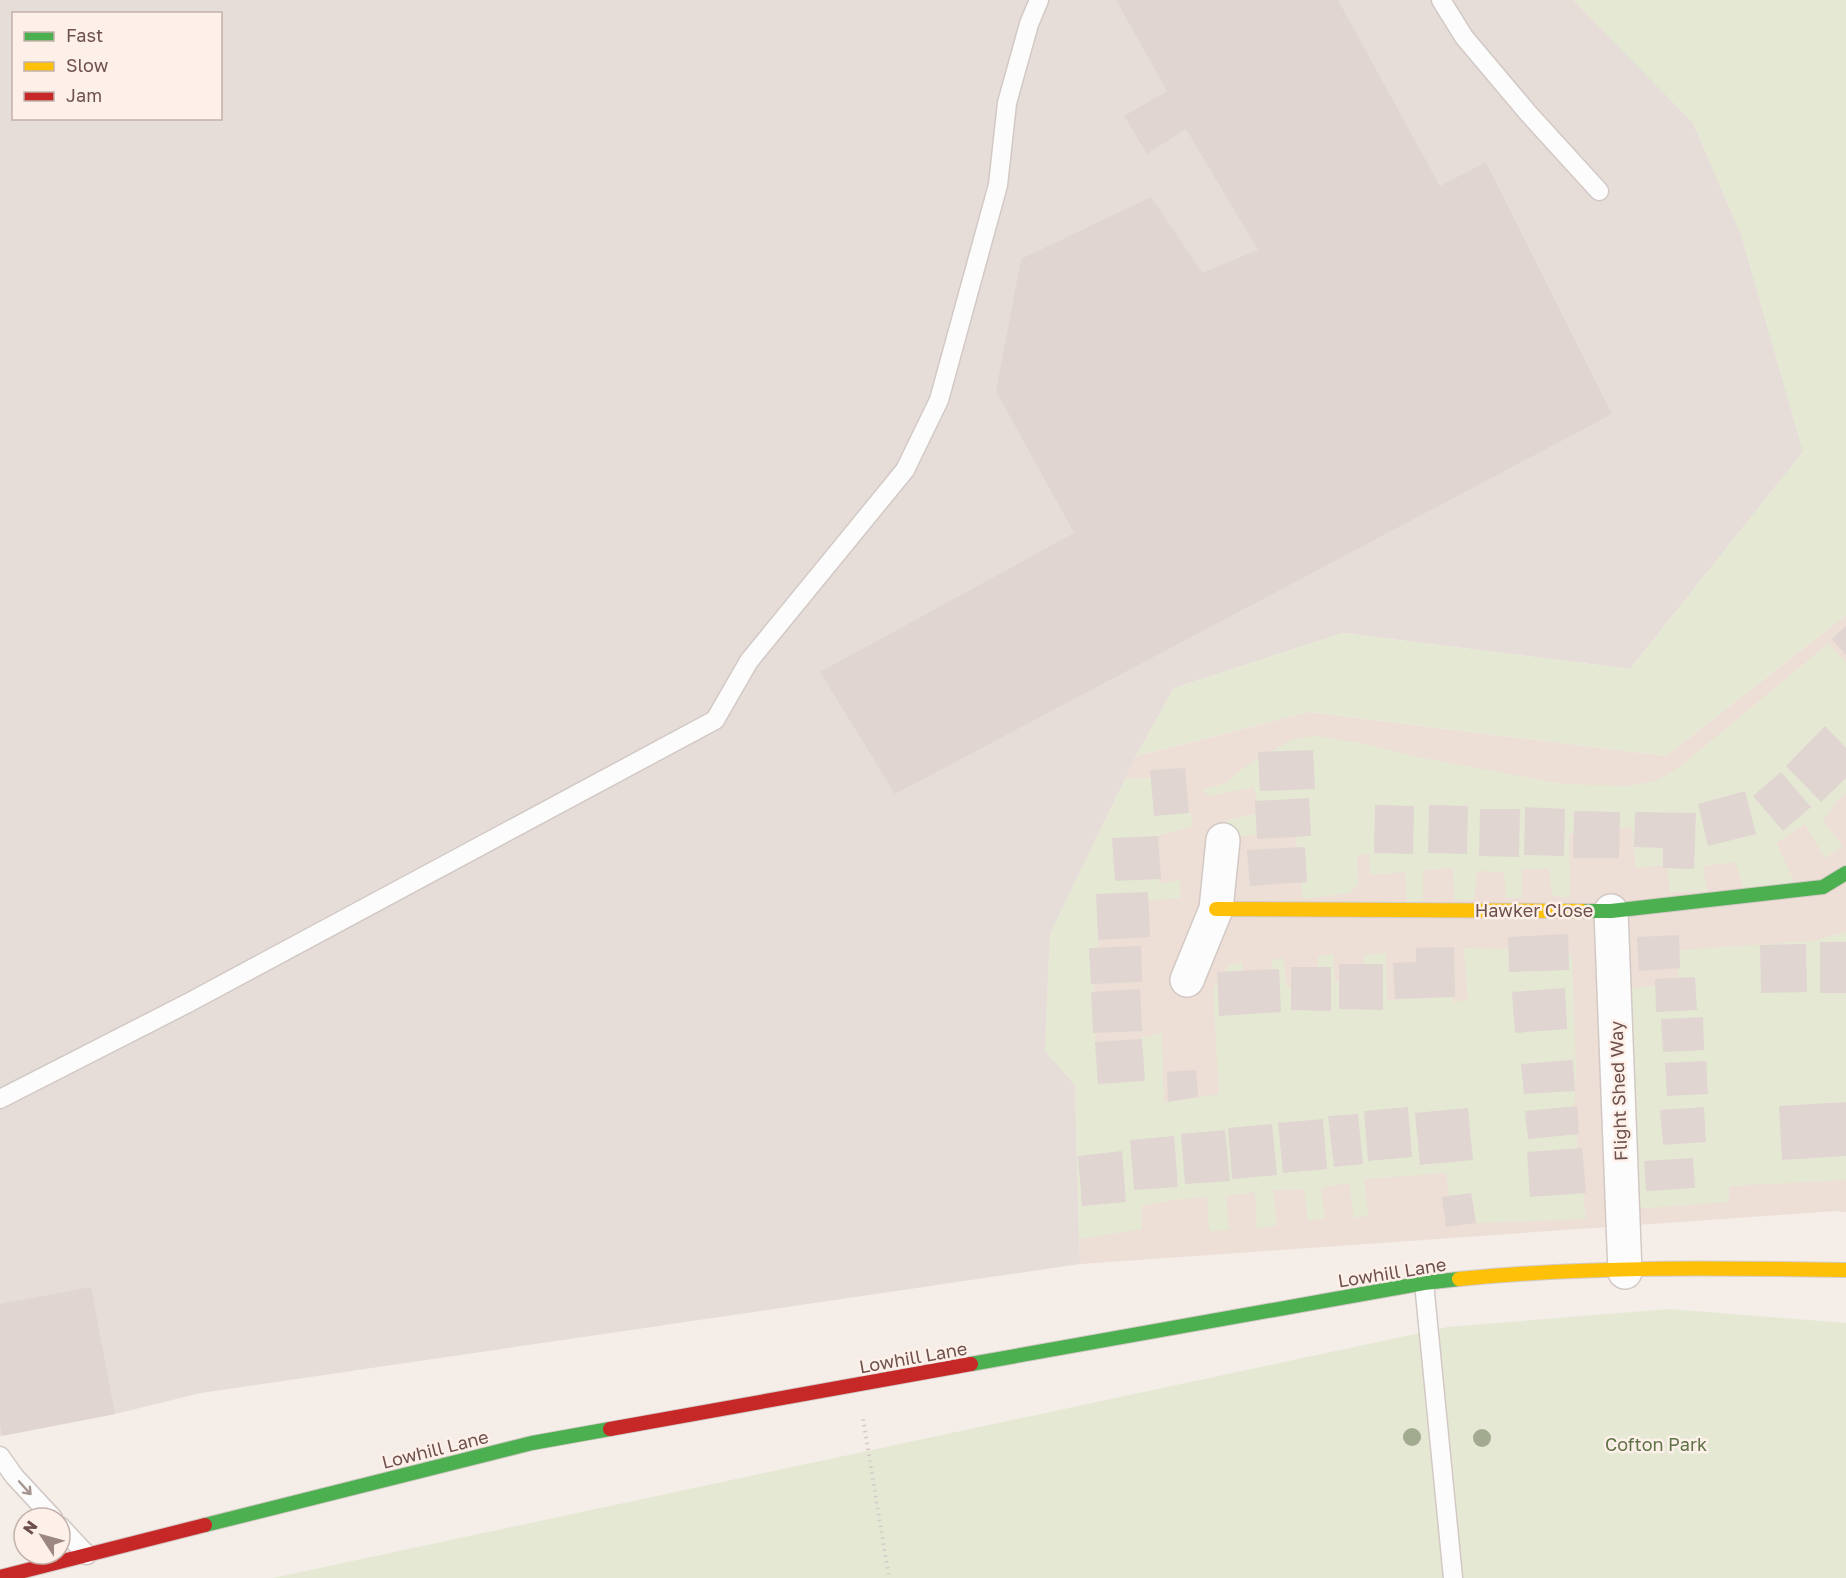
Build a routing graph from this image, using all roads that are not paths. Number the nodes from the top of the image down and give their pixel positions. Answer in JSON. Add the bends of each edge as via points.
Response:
{"nodes":[{"id":1,"x":1039,"y":0,"type":"edge"},
{"id":2,"x":1441,"y":0,"type":"edge"},
{"id":3,"x":1599,"y":191,"type":"dead end"},
{"id":4,"x":1223,"y":840,"type":"dead end"},
{"id":5,"x":1846,"y":873,"type":"edge"},
{"id":6,"x":1216,"y":909,"type":"junction"},
{"id":7,"x":1611,"y":910,"type":"junction"},
{"id":8,"x":1187,"y":980,"type":"dead end"},
{"id":9,"x":0,"y":1099,"type":"edge"},
{"id":10,"x":1846,"y":1270,"type":"edge"},
{"id":11,"x":1625,"y":1272,"type":"junction"},
{"id":12,"x":1424,"y":1283,"type":"junction"},
{"id":13,"x":0,"y":1456,"type":"edge"},
{"id":14,"x":42,"y":1506,"type":"edge"},
{"id":15,"x":72,"y":1539,"type":"edge"},
{"id":16,"x":87,"y":1555,"type":"junction"},
{"id":17,"x":0,"y":1577,"type":"edge"},
{"id":18,"x":1453,"y":1578,"type":"edge"}],
"edges":[{"from":1,"to":9,"type":"lane","via":[[1007,103],[998,185],[939,400],[905,470],[749,661],[715,720]]},
{"from":2,"to":3,"type":"lane","via":[[1464,37]]},
{"from":4,"to":6,"type":"street"},
{"from":5,"to":7,"type":"street","name":"Hawker Close","via":[[1823,887]]},
{"from":6,"to":7,"type":"street","name":"Hawker Close"},
{"from":6,"to":8,"type":"street"},
{"from":7,"to":11,"type":"street","name":"Flight Shed Way"},
{"from":10,"to":11,"type":"street","name":"Lowhill Lane","via":[[1719,1268]]},
{"from":11,"to":12,"type":"street","name":"Lowhill Lane","via":[[1518,1273]]},
{"from":12,"to":16,"type":"street","name":"Lowhill Lane","via":[[532,1443]]},
{"from":12,"to":18,"type":"lane"},
{"from":13,"to":14,"type":"lane","one_way":true},
{"from":15,"to":16,"type":"lane"},
{"from":16,"to":17,"type":"street","name":"Lowhill Lane"}]}
